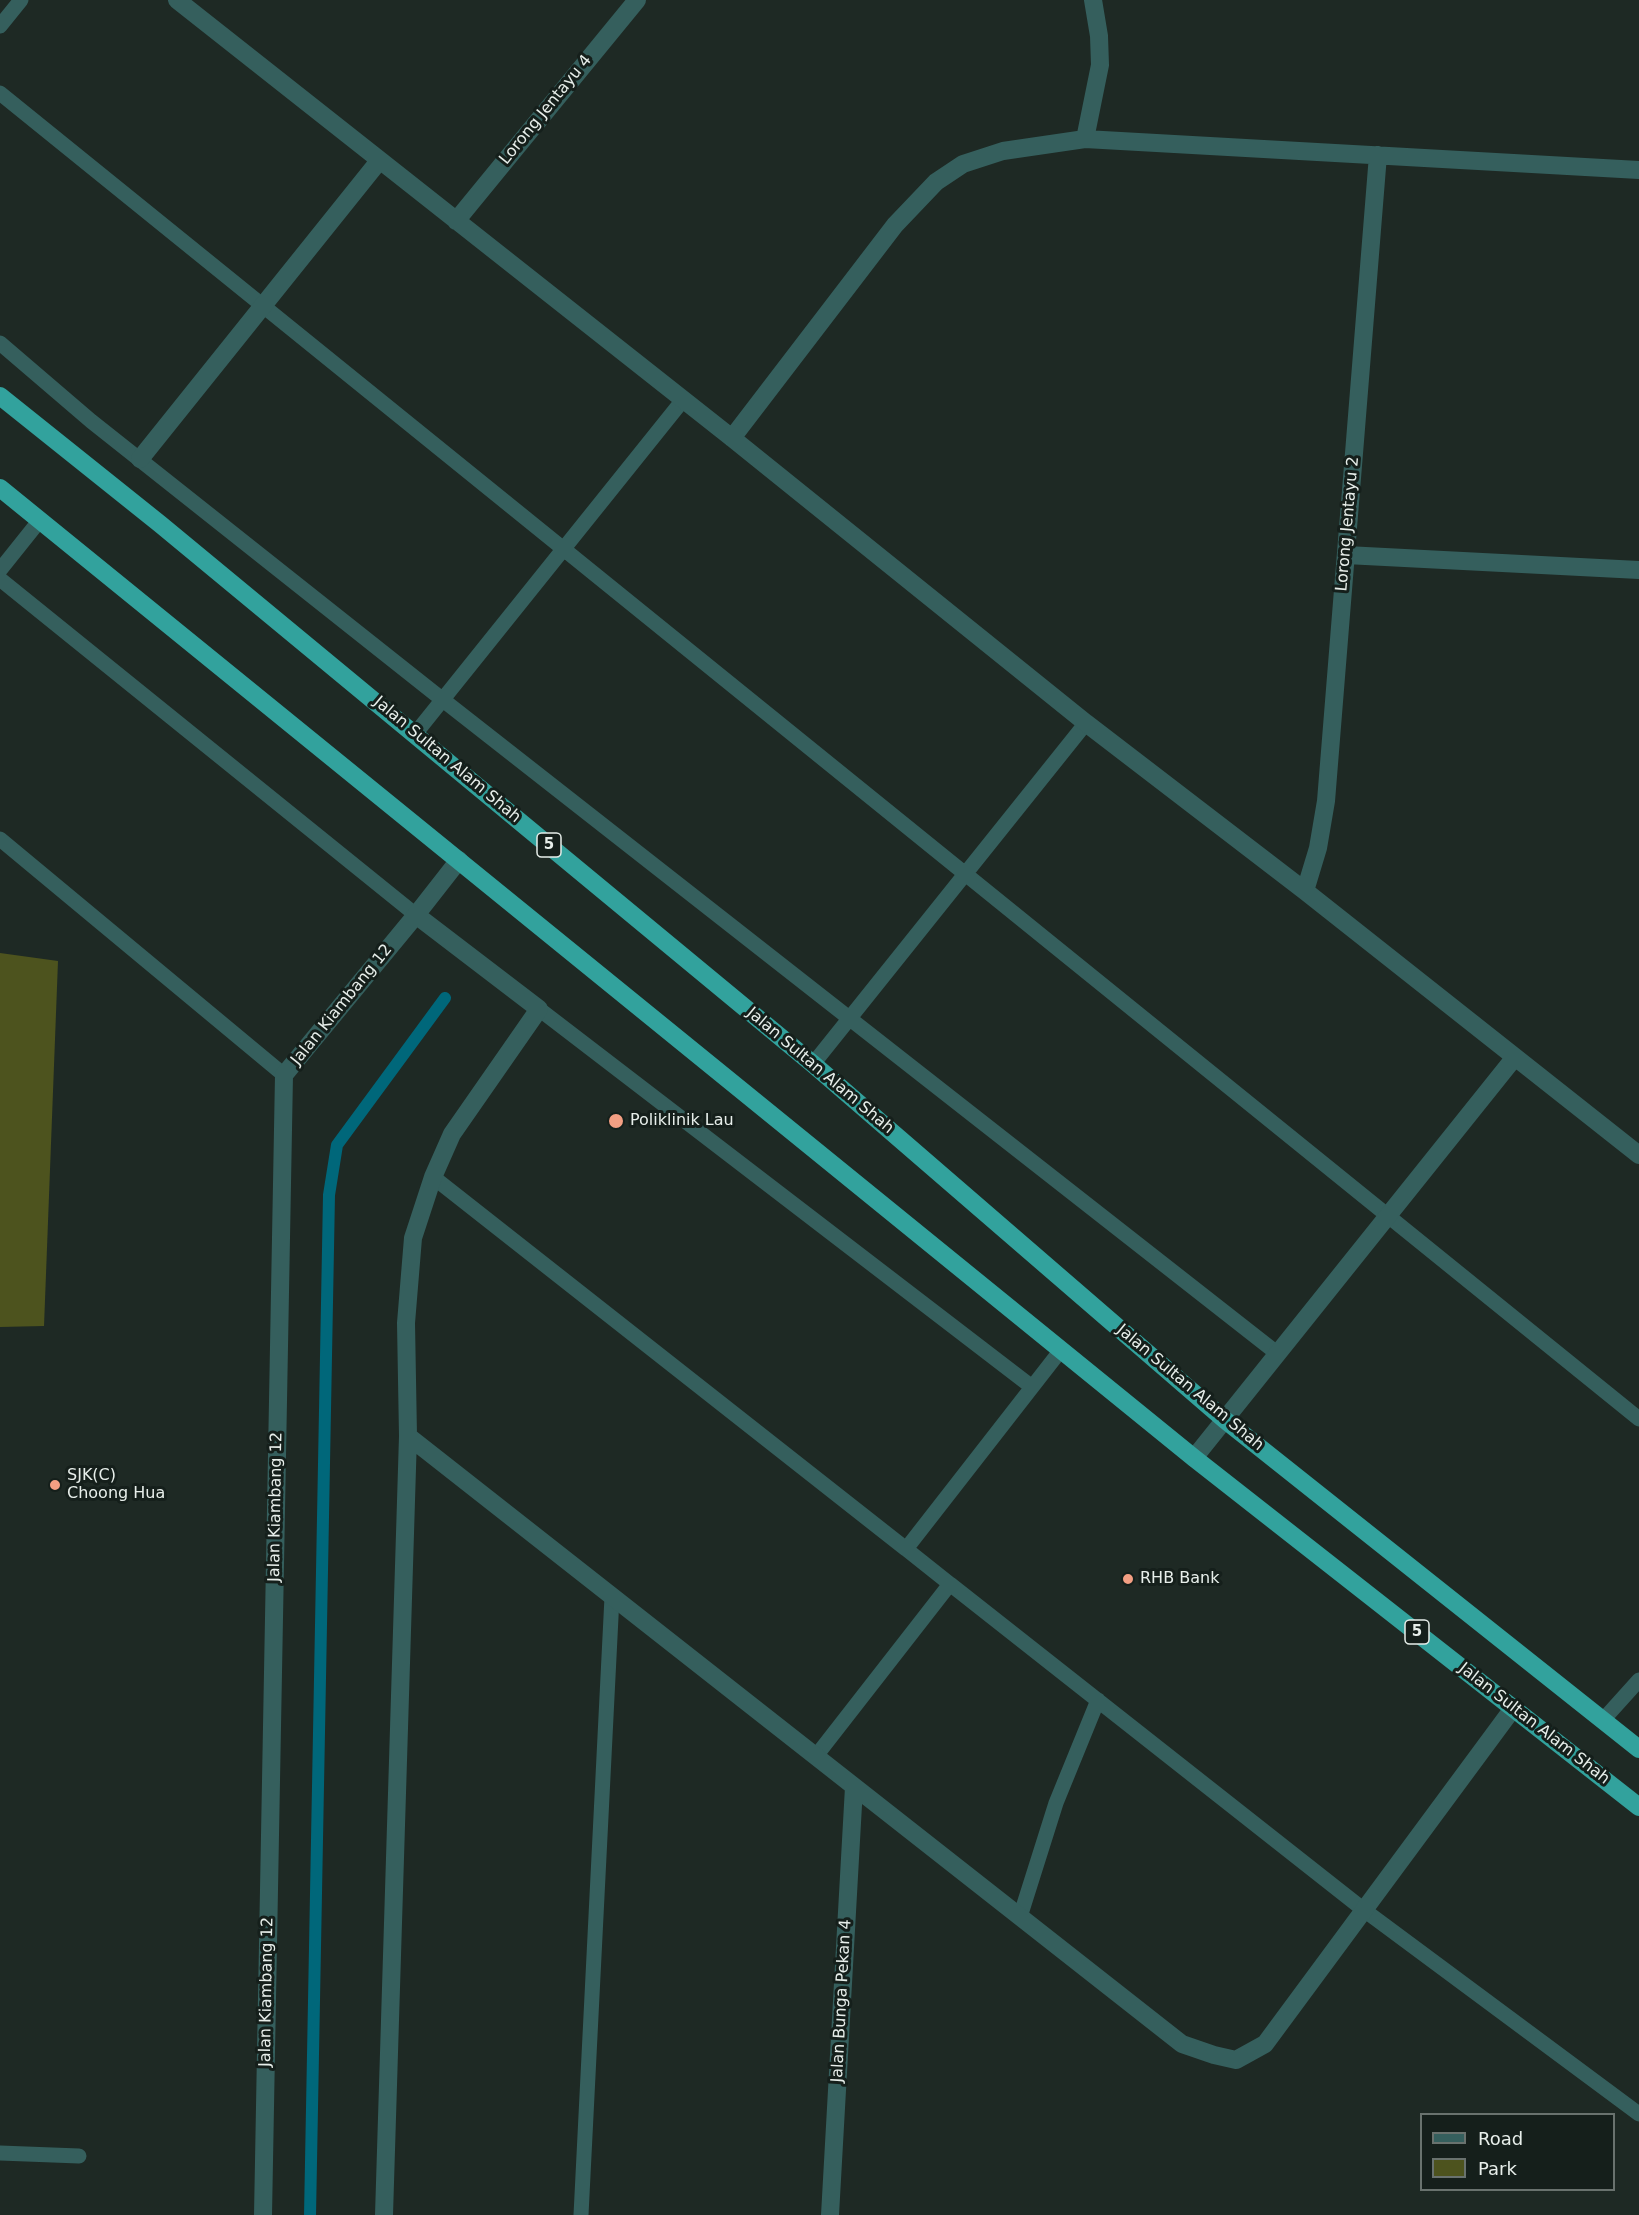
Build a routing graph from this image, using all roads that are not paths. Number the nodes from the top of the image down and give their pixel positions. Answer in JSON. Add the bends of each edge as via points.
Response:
{"nodes":[{"id":1,"x":21,"y":0,"type":"edge"},
{"id":2,"x":177,"y":0,"type":"edge"},
{"id":3,"x":636,"y":0,"type":"edge"},
{"id":4,"x":1093,"y":0,"type":"edge"},
{"id":5,"x":0,"y":26,"type":"edge"},
{"id":6,"x":0,"y":93,"type":"edge"},
{"id":7,"x":1086,"y":139,"type":"junction"},
{"id":8,"x":1378,"y":155,"type":"junction"},
{"id":9,"x":379,"y":161,"type":"junction"},
{"id":10,"x":1639,"y":171,"type":"edge"},
{"id":11,"x":456,"y":221,"type":"junction"},
{"id":12,"x":263,"y":306,"type":"junction"},
{"id":13,"x":0,"y":343,"type":"edge"},
{"id":14,"x":0,"y":396,"type":"edge"},
{"id":15,"x":683,"y":400,"type":"junction"},
{"id":16,"x":732,"y":438,"type":"junction"},
{"id":17,"x":140,"y":459,"type":"junction"},
{"id":18,"x":0,"y":488,"type":"edge"},
{"id":19,"x":40,"y":520,"type":"junction"},
{"id":20,"x":563,"y":549,"type":"junction"},
{"id":21,"x":1346,"y":555,"type":"junction"},
{"id":22,"x":0,"y":570,"type":"edge"},
{"id":23,"x":1639,"y":570,"type":"edge"},
{"id":24,"x":0,"y":579,"type":"edge"},
{"id":25,"x":443,"y":700,"type":"junction"},
{"id":26,"x":1086,"y":723,"type":"junction"},
{"id":27,"x":415,"y":734,"type":"junction"},
{"id":28,"x":0,"y":839,"type":"edge"},
{"id":29,"x":459,"y":860,"type":"junction"},
{"id":30,"x":965,"y":874,"type":"junction"},
{"id":31,"x":1305,"y":891,"type":"junction"},
{"id":32,"x":416,"y":915,"type":"junction"},
{"id":33,"x":539,"y":1009,"type":"junction"},
{"id":34,"x":850,"y":1018,"type":"junction"},
{"id":35,"x":1515,"y":1057,"type":"junction"},
{"id":36,"x":813,"y":1064,"type":"junction"},
{"id":37,"x":284,"y":1075,"type":"junction"},
{"id":38,"x":1639,"y":1155,"type":"edge"},
{"id":39,"x":433,"y":1177,"type":"junction"},
{"id":40,"x":1388,"y":1216,"type":"junction"},
{"id":41,"x":1061,"y":1350,"type":"junction"},
{"id":42,"x":1278,"y":1354,"type":"junction"},
{"id":43,"x":1032,"y":1387,"type":"junction"},
{"id":44,"x":1639,"y":1419,"type":"edge"},
{"id":45,"x":1225,"y":1420,"type":"junction"},
{"id":46,"x":408,"y":1436,"type":"junction"},
{"id":47,"x":1194,"y":1458,"type":"junction"},
{"id":48,"x":906,"y":1549,"type":"junction"},
{"id":49,"x":950,"y":1584,"type":"junction"},
{"id":50,"x":612,"y":1597,"type":"junction"},
{"id":51,"x":1639,"y":1680,"type":"edge"},
{"id":52,"x":1098,"y":1700,"type":"junction"},
{"id":53,"x":1514,"y":1707,"type":"junction"},
{"id":54,"x":1603,"y":1720,"type":"junction"},
{"id":55,"x":1639,"y":1749,"type":"edge"},
{"id":56,"x":816,"y":1756,"type":"junction"},
{"id":57,"x":854,"y":1787,"type":"junction"},
{"id":58,"x":1639,"y":1807,"type":"edge"},
{"id":59,"x":1364,"y":1910,"type":"junction"},
{"id":60,"x":1020,"y":1917,"type":"junction"},
{"id":61,"x":1639,"y":2114,"type":"edge"},
{"id":62,"x":0,"y":2153,"type":"edge"},
{"id":63,"x":79,"y":2156,"type":"dead end"},
{"id":64,"x":263,"y":2215,"type":"edge"},
{"id":65,"x":384,"y":2215,"type":"edge"},
{"id":66,"x":580,"y":2215,"type":"edge"},
{"id":67,"x":830,"y":2215,"type":"edge"}],
"edges":[{"from":1,"to":5,"type":"lane"},
{"from":2,"to":9,"type":"street"},
{"from":3,"to":11,"type":"street","name":"Lorong Jentayu 4"},
{"from":4,"to":7,"type":"street","via":[[1100,36],[1100,65]]},
{"from":6,"to":12,"type":"lane"},
{"from":7,"to":8,"type":"street"},
{"from":7,"to":16,"type":"street","via":[[1003,150],[963,164],[936,182],[895,225]]},
{"from":8,"to":10,"type":"street"},
{"from":8,"to":21,"type":"street","name":"Lorong Jentayu 2"},
{"from":9,"to":11,"type":"street"},
{"from":9,"to":12,"type":"street"},
{"from":11,"to":15,"type":"street"},
{"from":12,"to":17,"type":"street"},
{"from":12,"to":20,"type":"lane"},
{"from":13,"to":17,"type":"lane"},
{"from":14,"to":27,"type":"highway","name":"Jalan Sultan Alam Shah","number":"5"},
{"from":15,"to":16,"type":"street"},
{"from":15,"to":20,"type":"lane"},
{"from":16,"to":26,"type":"street"},
{"from":17,"to":25,"type":"lane"},
{"from":18,"to":19,"type":"highway","name":"Jalan Sultan Alam Shah","number":"5"},
{"from":19,"to":22,"type":"lane"},
{"from":19,"to":29,"type":"highway","name":"Jalan Sultan Alam Shah","number":"5"},
{"from":20,"to":25,"type":"lane"},
{"from":20,"to":30,"type":"lane"},
{"from":21,"to":23,"type":"street"},
{"from":21,"to":31,"type":"street","name":"Lorong Jentayu 2","via":[[1326,801]]},
{"from":24,"to":32,"type":"lane"},
{"from":25,"to":27,"type":"lane"},
{"from":25,"to":34,"type":"lane"},
{"from":26,"to":30,"type":"lane"},
{"from":26,"to":31,"type":"street"},
{"from":27,"to":36,"type":"highway","name":"Jalan Sultan Alam Shah","number":"5"},
{"from":28,"to":37,"type":"lane"},
{"from":29,"to":32,"type":"street","name":"Jalan Kiambang 12"},
{"from":29,"to":41,"type":"highway","name":"Jalan Sultan Alam Shah","number":"5"},
{"from":30,"to":34,"type":"lane"},
{"from":30,"to":40,"type":"lane"},
{"from":31,"to":35,"type":"street"},
{"from":32,"to":33,"type":"street"},
{"from":32,"to":37,"type":"street","name":"Jalan Kiambang 12"},
{"from":33,"to":39,"type":"street","via":[[452,1134]]},
{"from":33,"to":43,"type":"lane"},
{"from":34,"to":36,"type":"lane"},
{"from":34,"to":42,"type":"lane"},
{"from":35,"to":38,"type":"street"},
{"from":35,"to":40,"type":"street"},
{"from":36,"to":45,"type":"highway","name":"Jalan Sultan Alam Shah","number":"5"},
{"from":37,"to":64,"type":"street","name":"Jalan Kiambang 12"},
{"from":39,"to":46,"type":"street","via":[[413,1238],[406,1323]]},
{"from":39,"to":48,"type":"lane"},
{"from":40,"to":42,"type":"street"},
{"from":40,"to":44,"type":"lane"},
{"from":41,"to":43,"type":"lane"},
{"from":41,"to":47,"type":"highway","name":"Jalan Sultan Alam Shah","number":"5"},
{"from":42,"to":45,"type":"street"},
{"from":43,"to":48,"type":"lane"},
{"from":45,"to":47,"type":"street"},
{"from":45,"to":54,"type":"highway","name":"Jalan Sultan Alam Shah","number":"5"},
{"from":46,"to":50,"type":"street"},
{"from":46,"to":65,"type":"street"},
{"from":47,"to":53,"type":"highway","name":"Jalan Sultan Alam Shah","number":"5"},
{"from":48,"to":49,"type":"lane"},
{"from":49,"to":52,"type":"lane"},
{"from":49,"to":56,"type":"lane"},
{"from":50,"to":56,"type":"street"},
{"from":50,"to":66,"type":"lane"},
{"from":51,"to":54,"type":"lane"},
{"from":52,"to":59,"type":"lane"},
{"from":52,"to":60,"type":"lane","via":[[1056,1803]]},
{"from":53,"to":58,"type":"highway","name":"Jalan Sultan Alam Shah","number":"5"},
{"from":53,"to":59,"type":"street"},
{"from":54,"to":55,"type":"highway","name":"Jalan Sultan Alam Shah","number":"5"},
{"from":56,"to":57,"type":"street"},
{"from":57,"to":60,"type":"street"},
{"from":57,"to":67,"type":"street","name":"Jalan Bunga Pekan 4"},
{"from":59,"to":60,"type":"street","via":[[1265,2044],[1236,2060],[1182,2044]]},
{"from":59,"to":61,"type":"lane"},
{"from":62,"to":63,"type":"lane"}]}
